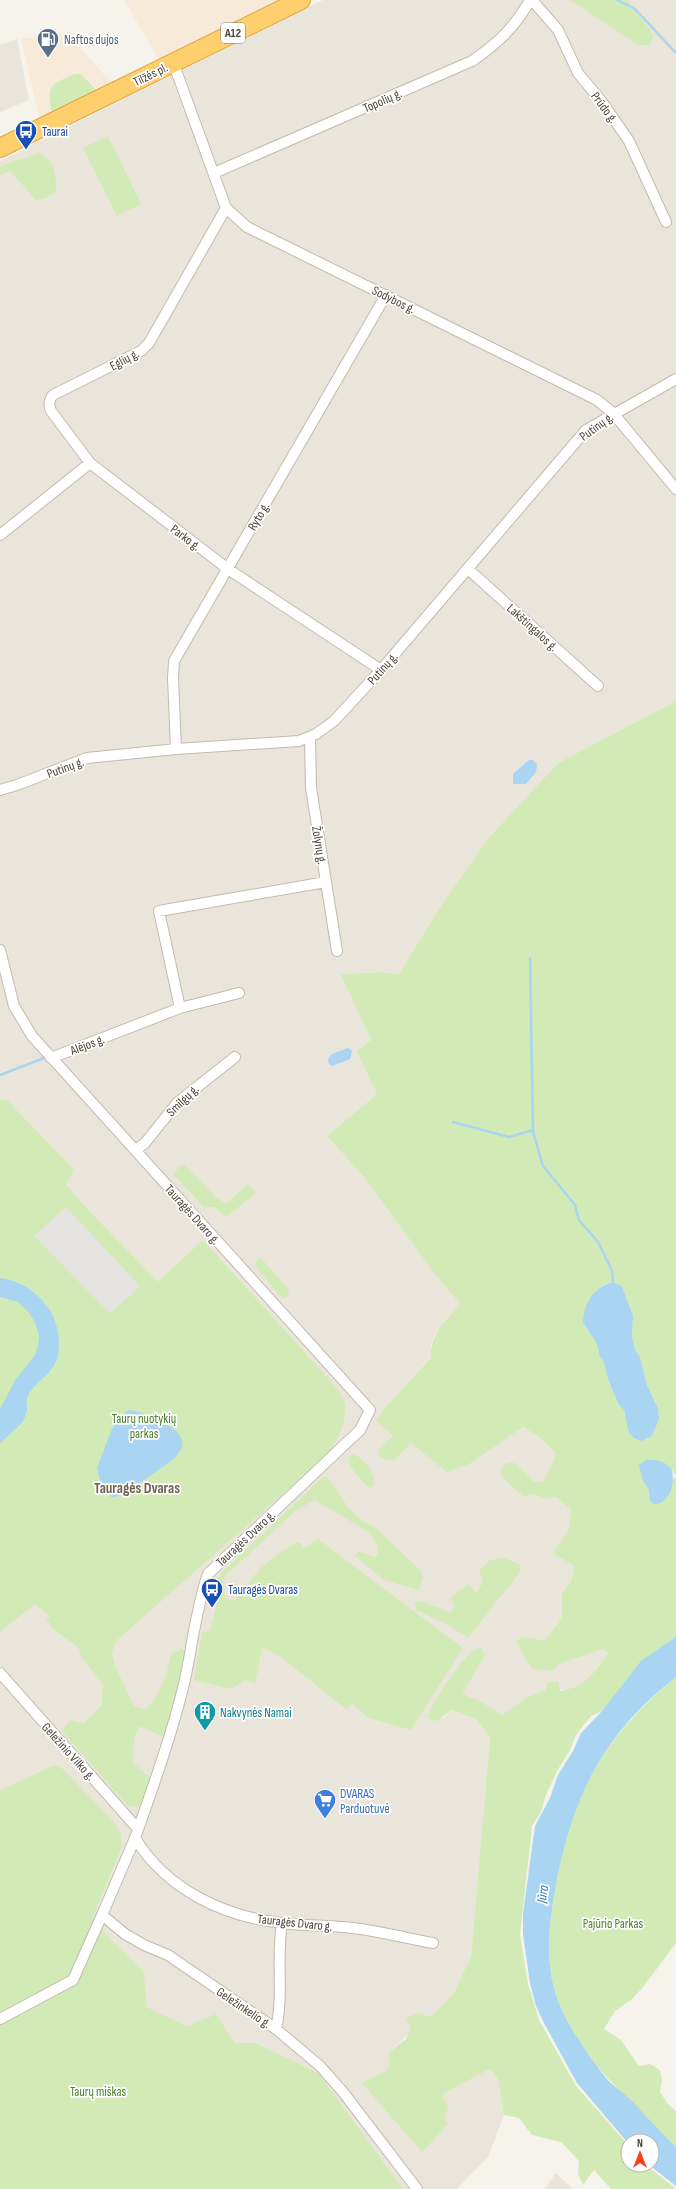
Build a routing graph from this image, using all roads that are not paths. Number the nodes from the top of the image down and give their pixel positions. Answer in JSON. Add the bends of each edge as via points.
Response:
{"nodes":[{"id":1,"x":531,"y":0,"type":"edge"},
{"id":2,"x":298,"y":1,"type":"edge"},
{"id":3,"x":173,"y":62,"type":"junction"},
{"id":4,"x":0,"y":148,"type":"edge"},
{"id":5,"x":214,"y":173,"type":"junction"},
{"id":6,"x":226,"y":208,"type":"junction"},
{"id":7,"x":666,"y":222,"type":"dead end"},
{"id":8,"x":386,"y":295,"type":"junction"},
{"id":9,"x":676,"y":379,"type":"edge"},
{"id":10,"x":614,"y":413,"type":"junction"},
{"id":11,"x":90,"y":463,"type":"junction"},
{"id":12,"x":676,"y":489,"type":"edge"},
{"id":13,"x":0,"y":534,"type":"edge"},
{"id":14,"x":468,"y":568,"type":"junction"},
{"id":15,"x":228,"y":569,"type":"junction"},
{"id":16,"x":381,"y":670,"type":"junction"},
{"id":17,"x":598,"y":686,"type":"dead end"},
{"id":18,"x":310,"y":738,"type":"junction"},
{"id":19,"x":176,"y":749,"type":"junction"},
{"id":20,"x":0,"y":790,"type":"edge"},
{"id":21,"x":326,"y":882,"type":"junction"},
{"id":22,"x":0,"y":950,"type":"edge"},
{"id":23,"x":337,"y":951,"type":"dead end"},
{"id":24,"x":239,"y":993,"type":"dead end"},
{"id":25,"x":180,"y":1008,"type":"junction"},
{"id":26,"x":234,"y":1057,"type":"dead end"},
{"id":27,"x":51,"y":1058,"type":"junction"},
{"id":28,"x":136,"y":1150,"type":"junction"},
{"id":29,"x":0,"y":1673,"type":"edge"},
{"id":30,"x":136,"y":1833,"type":"junction"},
{"id":31,"x":102,"y":1915,"type":"junction"},
{"id":32,"x":282,"y":1923,"type":"junction"},
{"id":33,"x":433,"y":1943,"type":"dead end"},
{"id":34,"x":0,"y":2019,"type":"edge"},
{"id":35,"x":276,"y":2029,"type":"junction"},
{"id":36,"x":417,"y":2189,"type":"edge"}],
"edges":[{"from":1,"to":5,"type":"street","name":"Topolių g.","via":[[506,35],[472,60]]},
{"from":1,"to":7,"type":"street","name":"Prūdo g.","via":[[558,30],[578,74],[602,102],[629,141]]},
{"from":2,"to":3,"type":"highway","name":"Tilžės pl.","number":"A12"},
{"from":3,"to":4,"type":"highway","name":"Tilžės pl.","number":"A12"},
{"from":3,"to":5,"type":"street","name":"Sodybos g."},
{"from":5,"to":6,"type":"street","name":"Sodybos g."},
{"from":6,"to":8,"type":"street","name":"Sodybos g.","via":[[247,227]]},
{"from":6,"to":11,"type":"street","name":"Eglių g.","via":[[149,343],[141,351],[51,398],[51,411]]},
{"from":8,"to":10,"type":"street","name":"Sodybos g.","via":[[597,400]]},
{"from":8,"to":15,"type":"street","name":"Ryto g."},
{"from":9,"to":10,"type":"street","name":"Putinų g."},
{"from":10,"to":12,"type":"street","name":"Sodybos g."},
{"from":10,"to":14,"type":"street","name":"Putinų g.","via":[[594,424],[576,440]]},
{"from":11,"to":13,"type":"street"},
{"from":11,"to":15,"type":"street","name":"Parko g."},
{"from":14,"to":16,"type":"street","name":"Putinų g."},
{"from":14,"to":17,"type":"street","name":"Lakštingalos g."},
{"from":15,"to":16,"type":"street","name":"Parko g."},
{"from":15,"to":19,"type":"street","name":"Ryto g.","via":[[174,660]]},
{"from":16,"to":18,"type":"street","name":"Putinų g.","via":[[334,720]]},
{"from":18,"to":19,"type":"street","name":"Putinų g.","via":[[299,741]]},
{"from":18,"to":21,"type":"street","name":"Žolynų g.","via":[[312,788]]},
{"from":19,"to":20,"type":"street","name":"Putinų g.","via":[[87,758]]},
{"from":21,"to":23,"type":"street","name":"Žolynų g."},
{"from":21,"to":25,"type":"street","via":[[159,911]]},
{"from":22,"to":27,"type":"street","via":[[10,992],[20,1017]]},
{"from":24,"to":25,"type":"street","name":"Alėjos g."},
{"from":25,"to":27,"type":"street","name":"Alėjos g."},
{"from":26,"to":28,"type":"street","name":"Smilgų g.","via":[[177,1102]]},
{"from":27,"to":28,"type":"street","name":"Tauragės Dvaro g."},
{"from":28,"to":30,"type":"street","name":"Tauragės Dvaro g.","via":[[370,1410],[360,1430],[208,1574],[173,1730]]},
{"from":29,"to":30,"type":"street","name":"Geležinio Vilko g."},
{"from":30,"to":31,"type":"street"},
{"from":30,"to":32,"type":"street","name":"Tauragės Dvaro g.","via":[[152,1863],[194,1896],[235,1913]]},
{"from":31,"to":34,"type":"street","via":[[73,1980]]},
{"from":31,"to":35,"type":"street","name":"Geležinkelio g.","via":[[125,1934],[168,1955]]},
{"from":32,"to":33,"type":"street","name":"Tauragės Dvaro g.","via":[[353,1928]]},
{"from":32,"to":35,"type":"street","via":[[280,2008]]},
{"from":35,"to":36,"type":"street","name":"Geležinkelio g.","via":[[320,2066],[343,2092]]}]}
